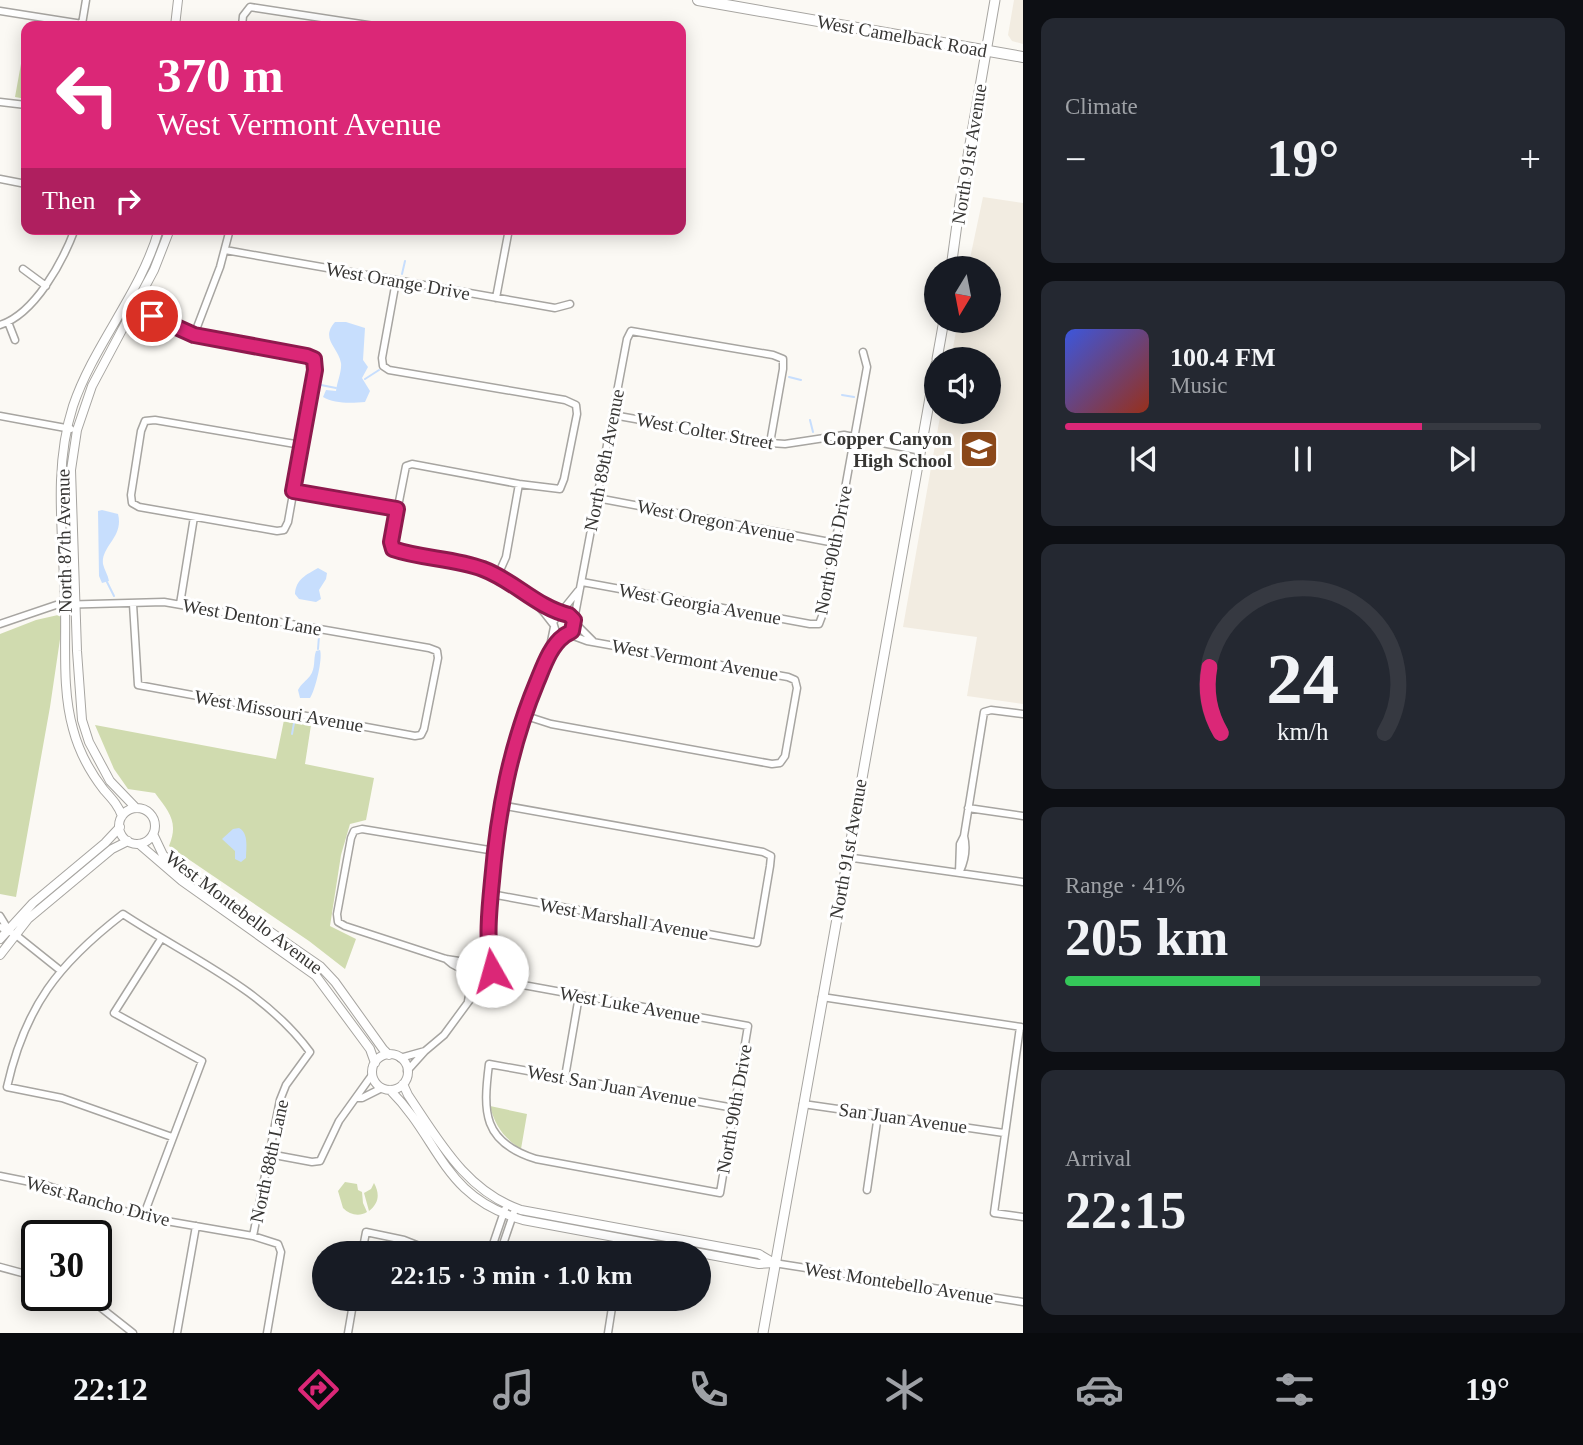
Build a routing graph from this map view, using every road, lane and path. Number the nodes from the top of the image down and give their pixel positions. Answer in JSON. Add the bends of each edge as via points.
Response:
{"nodes":[{"id":1,"x":86,"y":0,"type":"edge"},
{"id":2,"x":178,"y":0,"type":"edge"},
{"id":3,"x":698,"y":0,"type":"edge"},
{"id":4,"x":995,"y":0,"type":"edge"},
{"id":5,"x":0,"y":10,"type":"edge"},
{"id":6,"x":64,"y":21,"type":"edge"},
{"id":7,"x":82,"y":21,"type":"edge"},
{"id":8,"x":176,"y":21,"type":"edge"},
{"id":9,"x":242,"y":21,"type":"edge"},
{"id":10,"x":341,"y":21,"type":"edge"},
{"id":11,"x":986,"y":51,"type":"junction"},
{"id":12,"x":1023,"y":57,"type":"edge"},
{"id":13,"x":0,"y":102,"type":"edge"},
{"id":14,"x":21,"y":104,"type":"edge"},
{"id":15,"x":0,"y":179,"type":"edge"},
{"id":16,"x":21,"y":183,"type":"edge"},
{"id":17,"x":73,"y":235,"type":"edge"},
{"id":18,"x":157,"y":235,"type":"edge"},
{"id":19,"x":168,"y":235,"type":"edge"},
{"id":20,"x":229,"y":235,"type":"edge"},
{"id":21,"x":508,"y":235,"type":"edge"},
{"id":22,"x":225,"y":250,"type":"junction"},
{"id":23,"x":953,"y":256,"type":"edge"},
{"id":24,"x":23,"y":270,"type":"dead end"},
{"id":25,"x":396,"y":281,"type":"junction"},
{"id":26,"x":46,"y":286,"type":"junction"},
{"id":27,"x":496,"y":298,"type":"junction"},
{"id":28,"x":125,"y":302,"type":"junction"},
{"id":29,"x":570,"y":304,"type":"dead end"},
{"id":30,"x":134,"y":307,"type":"junction"},
{"id":31,"x":8,"y":322,"type":"junction"},
{"id":32,"x":0,"y":325,"type":"edge"},
{"id":33,"x":194,"y":335,"type":"junction"},
{"id":34,"x":15,"y":340,"type":"dead end"},
{"id":35,"x":863,"y":352,"type":"dead end"},
{"id":36,"x":613,"y":415,"type":"junction"},
{"id":37,"x":0,"y":416,"type":"edge"},
{"id":38,"x":926,"y":424,"type":"edge"},
{"id":39,"x":72,"y":429,"type":"junction"},
{"id":40,"x":855,"y":437,"type":"junction"},
{"id":41,"x":771,"y":443,"type":"junction"},
{"id":42,"x":301,"y":445,"type":"junction"},
{"id":43,"x":921,"y":451,"type":"junction"},
{"id":44,"x":519,"y":484,"type":"junction"},
{"id":45,"x":293,"y":491,"type":"junction"},
{"id":46,"x":597,"y":498,"type":"junction"},
{"id":47,"x":397,"y":509,"type":"junction"},
{"id":48,"x":194,"y":516,"type":"junction"},
{"id":49,"x":835,"y":543,"type":"junction"},
{"id":50,"x":498,"y":575,"type":"junction"},
{"id":51,"x":580,"y":586,"type":"junction"},
{"id":52,"x":134,"y":604,"type":"junction"},
{"id":53,"x":180,"y":604,"type":"junction"},
{"id":54,"x":538,"y":604,"type":"junction"},
{"id":55,"x":65,"y":605,"type":"junction"},
{"id":56,"x":76,"y":605,"type":"junction"},
{"id":57,"x":561,"y":614,"type":"junction"},
{"id":58,"x":574,"y":621,"type":"junction"},
{"id":59,"x":0,"y":624,"type":"edge"},
{"id":60,"x":819,"y":624,"type":"joint"},
{"id":61,"x":553,"y":626,"type":"junction"},
{"id":62,"x":566,"y":634,"type":"junction"},
{"id":63,"x":593,"y":640,"type":"junction"},
{"id":64,"x":548,"y":657,"type":"junction"},
{"id":65,"x":1023,"y":714,"type":"edge"},
{"id":66,"x":523,"y":715,"type":"junction"},
{"id":67,"x":421,"y":735,"type":"joint"},
{"id":68,"x":500,"y":805,"type":"junction"},
{"id":69,"x":136,"y":808,"type":"junction"},
{"id":70,"x":968,"y":808,"type":"junction"},
{"id":71,"x":122,"y":816,"type":"junction"},
{"id":72,"x":1023,"y":816,"type":"edge"},
{"id":73,"x":120,"y":827,"type":"junction"},
{"id":74,"x":153,"y":834,"type":"junction"},
{"id":75,"x":128,"y":841,"type":"junction"},
{"id":76,"x":139,"y":844,"type":"junction"},
{"id":77,"x":495,"y":851,"type":"junction"},
{"id":78,"x":846,"y":857,"type":"junction"},
{"id":79,"x":959,"y":873,"type":"junction"},
{"id":80,"x":1023,"y":882,"type":"edge"},
{"id":81,"x":491,"y":894,"type":"junction"},
{"id":82,"x":0,"y":916,"type":"edge"},
{"id":83,"x":8,"y":930,"type":"edge"},
{"id":84,"x":488,"y":938,"type":"junction"},
{"id":85,"x":0,"y":939,"type":"edge"},
{"id":86,"x":160,"y":939,"type":"junction"},
{"id":87,"x":0,"y":955,"type":"edge"},
{"id":88,"x":446,"y":959,"type":"junction"},
{"id":89,"x":474,"y":962,"type":"junction"},
{"id":90,"x":491,"y":966,"type":"junction"},
{"id":91,"x":61,"y":971,"type":"junction"},
{"id":92,"x":471,"y":976,"type":"junction"},
{"id":93,"x":485,"y":982,"type":"junction"},
{"id":94,"x":512,"y":983,"type":"junction"},
{"id":95,"x":579,"y":996,"type":"junction"},
{"id":96,"x":822,"y":997,"type":"junction"},
{"id":97,"x":468,"y":1001,"type":"junction"},
{"id":98,"x":748,"y":1026,"type":"joint"},
{"id":99,"x":1021,"y":1027,"type":"edge"},
{"id":100,"x":425,"y":1051,"type":"junction"},
{"id":101,"x":389,"y":1055,"type":"junction"},
{"id":102,"x":400,"y":1058,"type":"junction"},
{"id":103,"x":375,"y":1063,"type":"junction"},
{"id":104,"x":407,"y":1071,"type":"junction"},
{"id":105,"x":372,"y":1075,"type":"junction"},
{"id":106,"x":565,"y":1077,"type":"junction"},
{"id":107,"x":403,"y":1084,"type":"junction"},
{"id":108,"x":386,"y":1089,"type":"junction"},
{"id":109,"x":357,"y":1098,"type":"junction"},
{"id":110,"x":803,"y":1104,"type":"junction"},
{"id":111,"x":734,"y":1108,"type":"junction"},
{"id":112,"x":878,"y":1115,"type":"junction"},
{"id":113,"x":1004,"y":1133,"type":"junction"},
{"id":114,"x":172,"y":1137,"type":"junction"},
{"id":115,"x":269,"y":1154,"type":"junction"},
{"id":116,"x":0,"y":1176,"type":"edge"},
{"id":117,"x":867,"y":1190,"type":"dead end"},
{"id":118,"x":720,"y":1193,"type":"joint"},
{"id":119,"x":511,"y":1206,"type":"junction"},
{"id":120,"x":508,"y":1216,"type":"junction"},
{"id":121,"x":143,"y":1217,"type":"junction"},
{"id":122,"x":1023,"y":1217,"type":"edge"},
{"id":123,"x":196,"y":1226,"type":"junction"},
{"id":124,"x":253,"y":1236,"type":"junction"},
{"id":125,"x":364,"y":1241,"type":"edge"},
{"id":126,"x":407,"y":1241,"type":"edge"},
{"id":127,"x":496,"y":1241,"type":"edge"},
{"id":128,"x":503,"y":1241,"type":"edge"},
{"id":129,"x":278,"y":1244,"type":"joint"},
{"id":130,"x":774,"y":1263,"type":"junction"},
{"id":131,"x":0,"y":1267,"type":"edge"},
{"id":132,"x":21,"y":1273,"type":"edge"},
{"id":133,"x":1023,"y":1302,"type":"edge"},
{"id":134,"x":105,"y":1311,"type":"edge"},
{"id":135,"x":352,"y":1311,"type":"edge"},
{"id":136,"x":611,"y":1311,"type":"edge"},
{"id":137,"x":133,"y":1333,"type":"edge"},
{"id":138,"x":177,"y":1333,"type":"edge"},
{"id":139,"x":267,"y":1333,"type":"edge"},
{"id":140,"x":348,"y":1333,"type":"edge"},
{"id":141,"x":608,"y":1333,"type":"edge"},
{"id":142,"x":763,"y":1333,"type":"edge"}],
"edges":[{"from":1,"to":7,"type":"street"},
{"from":2,"to":8,"type":"street"},
{"from":3,"to":11,"type":"main road","name":"West Camelback Road"},
{"from":4,"to":11,"type":"main road","name":"North 91st Avenue"},
{"from":5,"to":6,"type":"street"},
{"from":9,"to":10,"type":"street","via":[[250,7]]},
{"from":11,"to":12,"type":"main road","name":"West Camelback Road"},
{"from":11,"to":23,"type":"main road","name":"North 91st Avenue"},
{"from":13,"to":14,"type":"street"},
{"from":15,"to":16,"type":"street"},
{"from":17,"to":26,"type":"street"},
{"from":18,"to":28,"type":"street","name":"North 87th Avenue"},
{"from":19,"to":30,"type":"street","name":"North 87th Avenue"},
{"from":20,"to":22,"type":"street"},
{"from":21,"to":27,"type":"street"},
{"from":22,"to":25,"type":"street","name":"West Orange Drive"},
{"from":22,"to":33,"type":"street"},
{"from":24,"to":26,"type":"street"},
{"from":25,"to":27,"type":"street","name":"West Orange Drive"},
{"from":25,"to":44,"type":"street","via":[[383,366],[576,405],[560,489]]},
{"from":26,"to":31,"type":"street"},
{"from":27,"to":29,"type":"street","name":"West Orange Drive","via":[[555,308]]},
{"from":28,"to":30,"type":"street"},
{"from":28,"to":39,"type":"street","name":"North 87th Avenue","via":[[88,371],[74,406]]},
{"from":30,"to":33,"type":"street"},
{"from":30,"to":39,"type":"street","name":"North 87th Avenue"},
{"from":31,"to":32,"type":"street"},
{"from":31,"to":34,"type":"street"},
{"from":33,"to":42,"type":"street","via":[[314,359]]},
{"from":35,"to":40,"type":"street","name":"North 90th Drive","via":[[867,367]]},
{"from":36,"to":41,"type":"street","name":"West Colter Street"},
{"from":36,"to":41,"type":"street","name":"North 89th Avenue","via":[[631,331],[773,355],[783,359],[783,369]]},
{"from":36,"to":46,"type":"street","name":"North 89th Avenue"},
{"from":37,"to":39,"type":"street"},
{"from":38,"to":43,"type":"main road","name":"North 91st Avenue"},
{"from":39,"to":55,"type":"street","name":"North 87th Avenue","via":[[61,485]]},
{"from":39,"to":56,"type":"street","name":"North 87th Avenue"},
{"from":40,"to":41,"type":"street","name":"West Colter Street"},
{"from":40,"to":43,"type":"street","name":"West Colter Street"},
{"from":40,"to":49,"type":"street","name":"North 90th Drive"},
{"from":42,"to":45,"type":"street"},
{"from":42,"to":48,"type":"street","via":[[145,421],[132,503]]},
{"from":43,"to":78,"type":"main road","name":"North 91st Avenue"},
{"from":44,"to":47,"type":"street","via":[[412,464],[406,466]]},
{"from":44,"to":50,"type":"street","via":[[506,557]]},
{"from":45,"to":47,"type":"street"},
{"from":45,"to":48,"type":"street","via":[[284,530]]},
{"from":46,"to":49,"type":"street","name":"West Oregon Avenue"},
{"from":46,"to":51,"type":"street","name":"North 89th Avenue"},
{"from":47,"to":50,"type":"street","via":[[393,549]]},
{"from":48,"to":53,"type":"street"},
{"from":49,"to":60,"type":"street","name":"North 90th Drive"},
{"from":50,"to":54,"type":"street"},
{"from":51,"to":57,"type":"street","name":"North 89th Avenue"},
{"from":51,"to":58,"type":"street","name":"North 89th Avenue"},
{"from":51,"to":60,"type":"street","name":"West Georgia Avenue"},
{"from":52,"to":53,"type":"street","name":"West Denton Lane"},
{"from":52,"to":56,"type":"street","name":"West Denton Lane"},
{"from":52,"to":67,"type":"street","name":"West Missouri Avenue","via":[[138,685]]},
{"from":53,"to":67,"type":"street","name":"West Denton Lane","via":[[437,651]]},
{"from":54,"to":57,"type":"street"},
{"from":54,"to":61,"type":"street"},
{"from":55,"to":56,"type":"street","name":"West Denton Lane"},
{"from":55,"to":59,"type":"street"},
{"from":55,"to":71,"type":"street","name":"North 87th Avenue","via":[[72,729],[88,766]]},
{"from":56,"to":69,"type":"street","name":"North 87th Avenue","via":[[82,720],[110,781]]},
{"from":57,"to":58,"type":"street"},
{"from":57,"to":61,"type":"street"},
{"from":58,"to":62,"type":"street","via":[[572,631]]},
{"from":58,"to":63,"type":"street","name":"West Vermont Avenue"},
{"from":61,"to":62,"type":"street","via":[[559,634]]},
{"from":61,"to":64,"type":"street"},
{"from":62,"to":63,"type":"street","name":"West Vermont Avenue"},
{"from":62,"to":64,"type":"street"},
{"from":63,"to":66,"type":"street","name":"West Vermont Avenue","via":[[795,680],[785,756],[772,764]]},
{"from":64,"to":66,"type":"street"},
{"from":65,"to":70,"type":"street","via":[[984,712]]},
{"from":66,"to":68,"type":"street"},
{"from":68,"to":77,"type":"street"},
{"from":68,"to":81,"type":"street","name":"West Marshall Avenue","via":[[771,856],[757,943]]},
{"from":69,"to":71,"type":"street"},
{"from":69,"to":74,"type":"street","via":[[153,817]]},
{"from":70,"to":72,"type":"street"},
{"from":70,"to":79,"type":"street","via":[[964,863]]},
{"from":71,"to":73,"type":"street"},
{"from":73,"to":75,"type":"street"},
{"from":73,"to":83,"type":"street"},
{"from":74,"to":76,"type":"street"},
{"from":74,"to":101,"type":"street","name":"West Montebello Avenue","via":[[163,855],[175,866],[320,966]]},
{"from":75,"to":76,"type":"street"},
{"from":75,"to":83,"type":"street","via":[[111,849]]},
{"from":76,"to":103,"type":"street","name":"West Montebello Avenue","via":[[182,881],[316,976],[370,1049]]},
{"from":77,"to":81,"type":"street"},
{"from":77,"to":88,"type":"street","via":[[362,828],[354,831],[338,922]]},
{"from":78,"to":79,"type":"street"},
{"from":78,"to":96,"type":"main road","name":"North 91st Avenue"},
{"from":79,"to":80,"type":"street"},
{"from":81,"to":84,"type":"street"},
{"from":82,"to":83,"type":"street"},
{"from":83,"to":85,"type":"street"},
{"from":83,"to":87,"type":"street"},
{"from":83,"to":91,"type":"street"},
{"from":84,"to":89,"type":"street"},
{"from":84,"to":90,"type":"street"},
{"from":86,"to":91,"type":"street","via":[[123,915]]},
{"from":86,"to":114,"type":"street","via":[[114,1013],[202,1060]]},
{"from":86,"to":115,"type":"street","name":"North 88th Lane","via":[[254,995],[310,1052],[286,1085]]},
{"from":88,"to":89,"type":"street"},
{"from":88,"to":92,"type":"street"},
{"from":89,"to":90,"type":"street","via":[[484,960]]},
{"from":89,"to":92,"type":"street"},
{"from":90,"to":93,"type":"street"},
{"from":90,"to":94,"type":"street","name":"West Luke Avenue"},
{"from":91,"to":114,"type":"street","via":[[27,1021],[7,1087],[62,1098]]},
{"from":92,"to":93,"type":"street"},
{"from":92,"to":97,"type":"street"},
{"from":93,"to":94,"type":"street","name":"West Luke Avenue"},
{"from":93,"to":97,"type":"street"},
{"from":94,"to":95,"type":"street","name":"West Luke Avenue"},
{"from":95,"to":98,"type":"street","name":"West Luke Avenue"},
{"from":95,"to":106,"type":"street"},
{"from":96,"to":99,"type":"street"},
{"from":96,"to":110,"type":"main road","name":"North 91st Avenue"},
{"from":97,"to":100,"type":"street","via":[[444,1035]]},
{"from":98,"to":111,"type":"street","name":"North 90th Drive"},
{"from":99,"to":113,"type":"street"},
{"from":100,"to":102,"type":"street"},
{"from":100,"to":104,"type":"street"},
{"from":101,"to":102,"type":"street"},
{"from":101,"to":103,"type":"street"},
{"from":102,"to":104,"type":"street"},
{"from":103,"to":105,"type":"street"},
{"from":104,"to":107,"type":"street"},
{"from":105,"to":108,"type":"street","via":[[377,1085]]},
{"from":105,"to":109,"type":"street"},
{"from":106,"to":111,"type":"street","name":"West San Juan Avenue"},
{"from":106,"to":118,"type":"street","name":"West San Juan Avenue","via":[[489,1063],[485,1111],[507,1147],[536,1159]]},
{"from":107,"to":108,"type":"street"},
{"from":107,"to":119,"type":"street","name":"West Montebello Avenue","via":[[457,1166],[480,1188]]},
{"from":108,"to":109,"type":"street"},
{"from":108,"to":120,"type":"street","name":"West Montebello Avenue","via":[[407,1109],[459,1185]]},
{"from":109,"to":115,"type":"street","via":[[339,1121],[320,1161]]},
{"from":110,"to":112,"type":"street","name":"San Juan Avenue"},
{"from":110,"to":130,"type":"main road","name":"North 91st Avenue"},
{"from":111,"to":118,"type":"street","name":"North 90th Drive"},
{"from":112,"to":113,"type":"street","name":"San Juan Avenue"},
{"from":112,"to":117,"type":"street"},
{"from":113,"to":122,"type":"street","via":[[994,1213]]},
{"from":114,"to":121,"type":"street"},
{"from":115,"to":124,"type":"street","name":"North 88th Lane"},
{"from":116,"to":121,"type":"street","name":"West Rancho Drive","via":[[46,1185]]},
{"from":119,"to":120,"type":"street"},
{"from":119,"to":130,"type":"street","name":"West Montebello Avenue","via":[[759,1254]]},
{"from":120,"to":127,"type":"street"},
{"from":120,"to":128,"type":"street"},
{"from":120,"to":130,"type":"street","name":"West Montebello Avenue","via":[[759,1264]]},
{"from":121,"to":123,"type":"street","name":"West Rancho Drive"},
{"from":123,"to":124,"type":"street","name":"West Rancho Drive"},
{"from":123,"to":138,"type":"street"},
{"from":124,"to":129,"type":"street","name":"West Rancho Drive"},
{"from":125,"to":126,"type":"street","via":[[366,1233]]},
{"from":129,"to":139,"type":"street","name":"North 88th Lane","via":[[281,1252]]},
{"from":130,"to":133,"type":"street","name":"West Montebello Avenue"},
{"from":130,"to":142,"type":"main road","name":"North 91st Avenue"},
{"from":131,"to":132,"type":"street"},
{"from":134,"to":137,"type":"street"},
{"from":135,"to":140,"type":"street"},
{"from":136,"to":141,"type":"street"}]}
